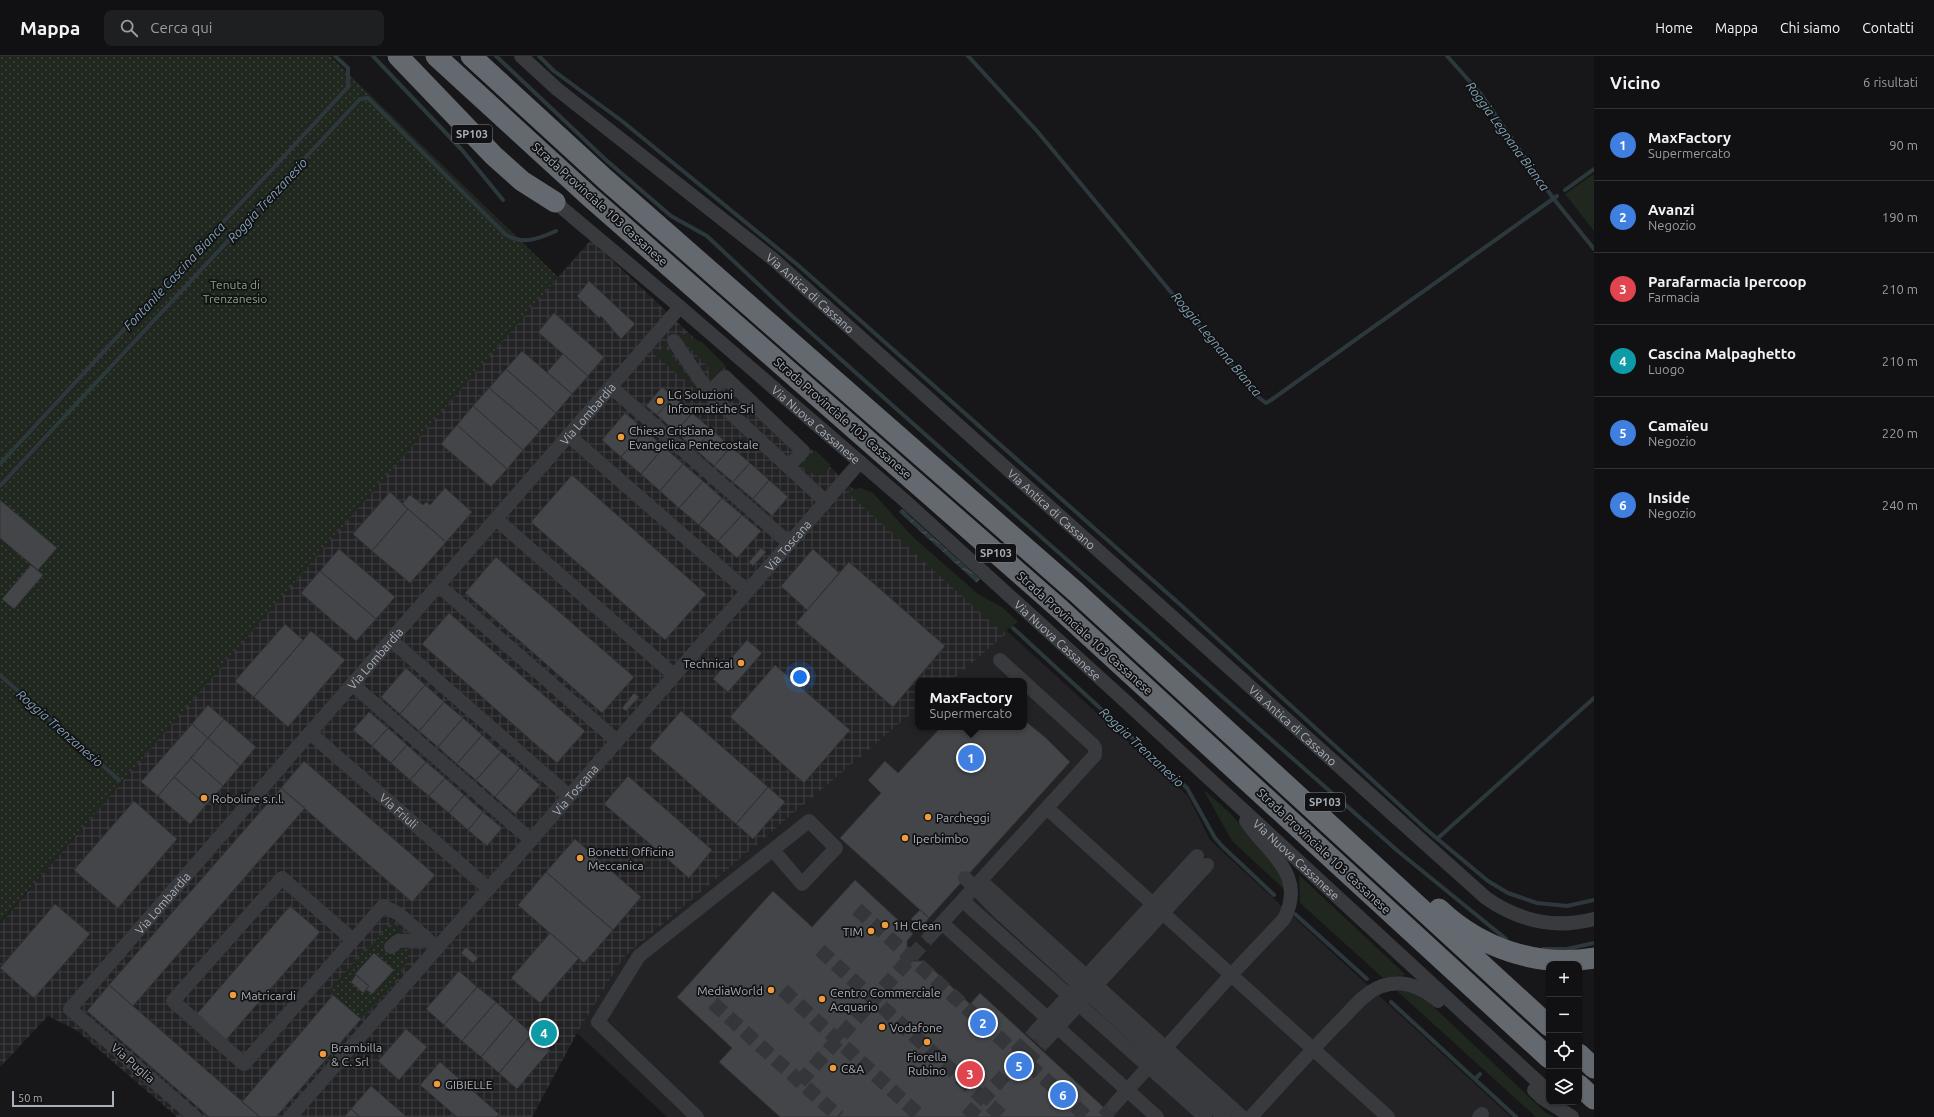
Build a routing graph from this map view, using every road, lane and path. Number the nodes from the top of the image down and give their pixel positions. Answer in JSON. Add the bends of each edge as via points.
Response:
{"nodes":[{"id":1,"x":398,"y":56,"type":"edge"},
{"id":2,"x":436,"y":56,"type":"edge"},
{"id":3,"x":471,"y":56,"type":"edge"},
{"id":4,"x":521,"y":56,"type":"edge"},
{"id":5,"x":555,"y":202,"type":"joint"},
{"id":6,"x":680,"y":307,"type":"junction"},
{"id":7,"x":674,"y":341,"type":"dead end"},
{"id":8,"x":611,"y":387,"type":"junction"},
{"id":9,"x":709,"y":393,"type":"junction"},
{"id":10,"x":568,"y":436,"type":"junction"},
{"id":11,"x":860,"y":462,"type":"junction"},
{"id":12,"x":788,"y":467,"type":"junction"},
{"id":13,"x":825,"y":501,"type":"junction"},
{"id":14,"x":496,"y":519,"type":"junction"},
{"id":15,"x":789,"y":543,"type":"junction"},
{"id":16,"x":438,"y":585,"type":"junction"},
{"id":17,"x":747,"y":591,"type":"junction"},
{"id":18,"x":1076,"y":592,"type":"junction"},
{"id":19,"x":390,"y":640,"type":"junction"},
{"id":20,"x":1000,"y":660,"type":"dead end"},
{"id":21,"x":674,"y":675,"type":"junction"},
{"id":22,"x":1019,"y":678,"type":"edge"},
{"id":23,"x":352,"y":684,"type":"junction"},
{"id":24,"x":1027,"y":686,"type":"edge"},
{"id":25,"x":310,"y":733,"type":"junction"},
{"id":26,"x":617,"y":741,"type":"junction"},
{"id":27,"x":569,"y":796,"type":"junction"},
{"id":28,"x":1230,"y":798,"type":"junction"},
{"id":29,"x":1048,"y":809,"type":"junction"},
{"id":30,"x":531,"y":840,"type":"junction"},
{"id":31,"x":773,"y":850,"type":"junction"},
{"id":32,"x":1202,"y":860,"type":"dead end"},
{"id":33,"x":973,"y":883,"type":"junction"},
{"id":34,"x":488,"y":889,"type":"junction"},
{"id":35,"x":963,"y":901,"type":"junction"},
{"id":36,"x":1158,"y":908,"type":"junction"},
{"id":37,"x":1594,"y":919,"type":"edge"},
{"id":38,"x":942,"y":923,"type":"junction"},
{"id":39,"x":930,"y":936,"type":"tunnel mouth"},
{"id":40,"x":353,"y":940,"type":"junction"},
{"id":41,"x":432,"y":944,"type":"junction"},
{"id":42,"x":392,"y":948,"type":"dead end"},
{"id":43,"x":1594,"y":958,"type":"edge"},
{"id":44,"x":1231,"y":975,"type":"junction"},
{"id":45,"x":1091,"y":981,"type":"junction"},
{"id":46,"x":1073,"y":1000,"type":"junction"},
{"id":47,"x":70,"y":1009,"type":"joint"},
{"id":48,"x":1052,"y":1023,"type":"junction"},
{"id":49,"x":1546,"y":1023,"type":"edge"},
{"id":50,"x":1040,"y":1037,"type":"tunnel mouth"},
{"id":51,"x":1166,"y":1048,"type":"junction"},
{"id":52,"x":1313,"y":1049,"type":"junction"},
{"id":53,"x":1546,"y":1055,"type":"edge"},
{"id":54,"x":1582,"y":1057,"type":"edge"},
{"id":55,"x":1149,"y":1067,"type":"junction"},
{"id":56,"x":1594,"y":1068,"type":"edge"},
{"id":57,"x":1582,"y":1088,"type":"edge"},
{"id":58,"x":1546,"y":1089,"type":"edge"},
{"id":59,"x":1127,"y":1091,"type":"junction"},
{"id":60,"x":1594,"y":1099,"type":"edge"},
{"id":61,"x":1114,"y":1105,"type":"tunnel mouth"},
{"id":62,"x":1563,"y":1105,"type":"edge"},
{"id":63,"x":195,"y":1117,"type":"edge"},
{"id":64,"x":290,"y":1117,"type":"edge"},
{"id":65,"x":697,"y":1117,"type":"edge"},
{"id":66,"x":1156,"y":1117,"type":"edge"},
{"id":67,"x":1205,"y":1117,"type":"edge"},
{"id":68,"x":1224,"y":1117,"type":"edge"},
{"id":69,"x":1242,"y":1117,"type":"edge"},
{"id":70,"x":1251,"y":1117,"type":"edge"},
{"id":71,"x":1388,"y":1117,"type":"edge"},
{"id":72,"x":1572,"y":1117,"type":"edge"},
{"id":73,"x":1576,"y":1117,"type":"edge"}],
"edges":[{"from":1,"to":5,"type":"highway","number":"SP103","via":[[494,156],[522,181]]},
{"from":2,"to":53,"type":"highway","name":"Strada Provinciale 103 Cassanese","number":"SP103","via":[[590,197],[1061,610]]},
{"from":3,"to":18,"type":"highway","name":"Strada Provinciale 103 Cassanese","number":"SP103","via":[[605,179]]},
{"from":4,"to":37,"type":"street","name":"Via Antica di Cassano","via":[[557,89],[773,259],[1486,898],[1515,915],[1542,922],[1569,923]]},
{"from":5,"to":6,"type":"street","name":"Via Nuova Cassanese","number":"SP103"},
{"from":6,"to":8,"type":"street","name":"Via Lombardia"},
{"from":6,"to":11,"type":"street","name":"Via Nuova Cassanese","number":"SP103"},
{"from":7,"to":9,"type":"street"},
{"from":8,"to":10,"type":"street","name":"Via Lombardia"},
{"from":8,"to":15,"type":"street"},
{"from":9,"to":12,"type":"street"},
{"from":9,"to":12,"type":"street","via":[[725,377],[803,451]]},
{"from":10,"to":14,"type":"street","name":"Via Lombardia"},
{"from":10,"to":17,"type":"street"},
{"from":11,"to":13,"type":"street","name":"Via Toscana"},
{"from":11,"to":28,"type":"street","name":"Via Nuova Cassanese","number":"SP103"},
{"from":12,"to":13,"type":"street"},
{"from":13,"to":15,"type":"street","name":"Via Toscana"},
{"from":14,"to":16,"type":"street","name":"Via Lombardia"},
{"from":14,"to":21,"type":"street"},
{"from":15,"to":17,"type":"street","name":"Via Toscana"},
{"from":16,"to":19,"type":"street","name":"Via Lombardia"},
{"from":16,"to":26,"type":"street"},
{"from":17,"to":21,"type":"street","name":"Via Toscana"},
{"from":18,"to":43,"type":"highway","number":"SP103","via":[[1272,752],[1444,913],[1458,923],[1482,939],[1523,956],[1557,960]]},
{"from":18,"to":49,"type":"highway","name":"Strada Provinciale 103 Cassanese","number":"SP103"},
{"from":19,"to":23,"type":"street","name":"Via Lombardia"},
{"from":19,"to":27,"type":"street"},
{"from":20,"to":22,"type":"street"},
{"from":21,"to":26,"type":"street","name":"Via Toscana"},
{"from":23,"to":25,"type":"street","name":"Via Lombardia"},
{"from":23,"to":30,"type":"street"},
{"from":24,"to":29,"type":"street","via":[[1093,745],[1096,752],[1092,761]]},
{"from":25,"to":34,"type":"street","name":"Via Friuli"},
{"from":25,"to":47,"type":"street","name":"Via Lombardia"},
{"from":26,"to":27,"type":"street","name":"Via Toscana"},
{"from":27,"to":30,"type":"street","name":"Via Toscana"},
{"from":28,"to":44,"type":"street","via":[[1255,835],[1284,867],[1292,890],[1291,902],[1284,919]]},
{"from":28,"to":58,"type":"street","name":"Via Nuova Cassanese"},
{"from":29,"to":33,"type":"street"},
{"from":29,"to":36,"type":"street"},
{"from":30,"to":34,"type":"street","name":"Via Toscana"},
{"from":31,"to":31,"type":"street","via":[[802,884],[836,848],[809,821]]},
{"from":31,"to":65,"type":"street","via":[[640,956],[598,1022]]},
{"from":32,"to":36,"type":"street"},
{"from":33,"to":35,"type":"street"},
{"from":33,"to":45,"type":"street"},
{"from":33,"to":68,"type":"street","bridge":true,"via":[[1000,913]]},
{"from":34,"to":41,"type":"street","name":"Via Toscana"},
{"from":35,"to":38,"type":"street"},
{"from":35,"to":46,"type":"street"},
{"from":36,"to":44,"type":"street"},
{"from":36,"to":45,"type":"street"},
{"from":38,"to":39,"type":"street"},
{"from":38,"to":48,"type":"street"},
{"from":40,"to":40,"type":"street","via":[[244,1064],[173,1002],[282,878]]},
{"from":40,"to":41,"type":"street","via":[[383,906],[399,914]]},
{"from":41,"to":42,"type":"street","via":[[398,941]]},
{"from":41,"to":64,"type":"street","name":"Via Toscana"},
{"from":44,"to":51,"type":"street"},
{"from":44,"to":52,"type":"street"},
{"from":45,"to":46,"type":"street"},
{"from":45,"to":51,"type":"street"},
{"from":46,"to":48,"type":"street"},
{"from":46,"to":55,"type":"street"},
{"from":47,"to":63,"type":"street","name":"Via Puglia"},
{"from":48,"to":50,"type":"street"},
{"from":48,"to":59,"type":"street"},
{"from":51,"to":55,"type":"street"},
{"from":51,"to":69,"type":"street"},
{"from":52,"to":70,"type":"street"},
{"from":52,"to":71,"type":"street"},
{"from":52,"to":72,"type":"street","via":[[1370,992],[1389,984],[1409,984],[1428,993],[1541,1097]]},
{"from":54,"to":56,"type":"highway"},
{"from":55,"to":59,"type":"street"},
{"from":55,"to":67,"type":"street"},
{"from":57,"to":60,"type":"highway"},
{"from":59,"to":61,"type":"street"},
{"from":59,"to":66,"type":"street"},
{"from":62,"to":73,"type":"street"}]}
